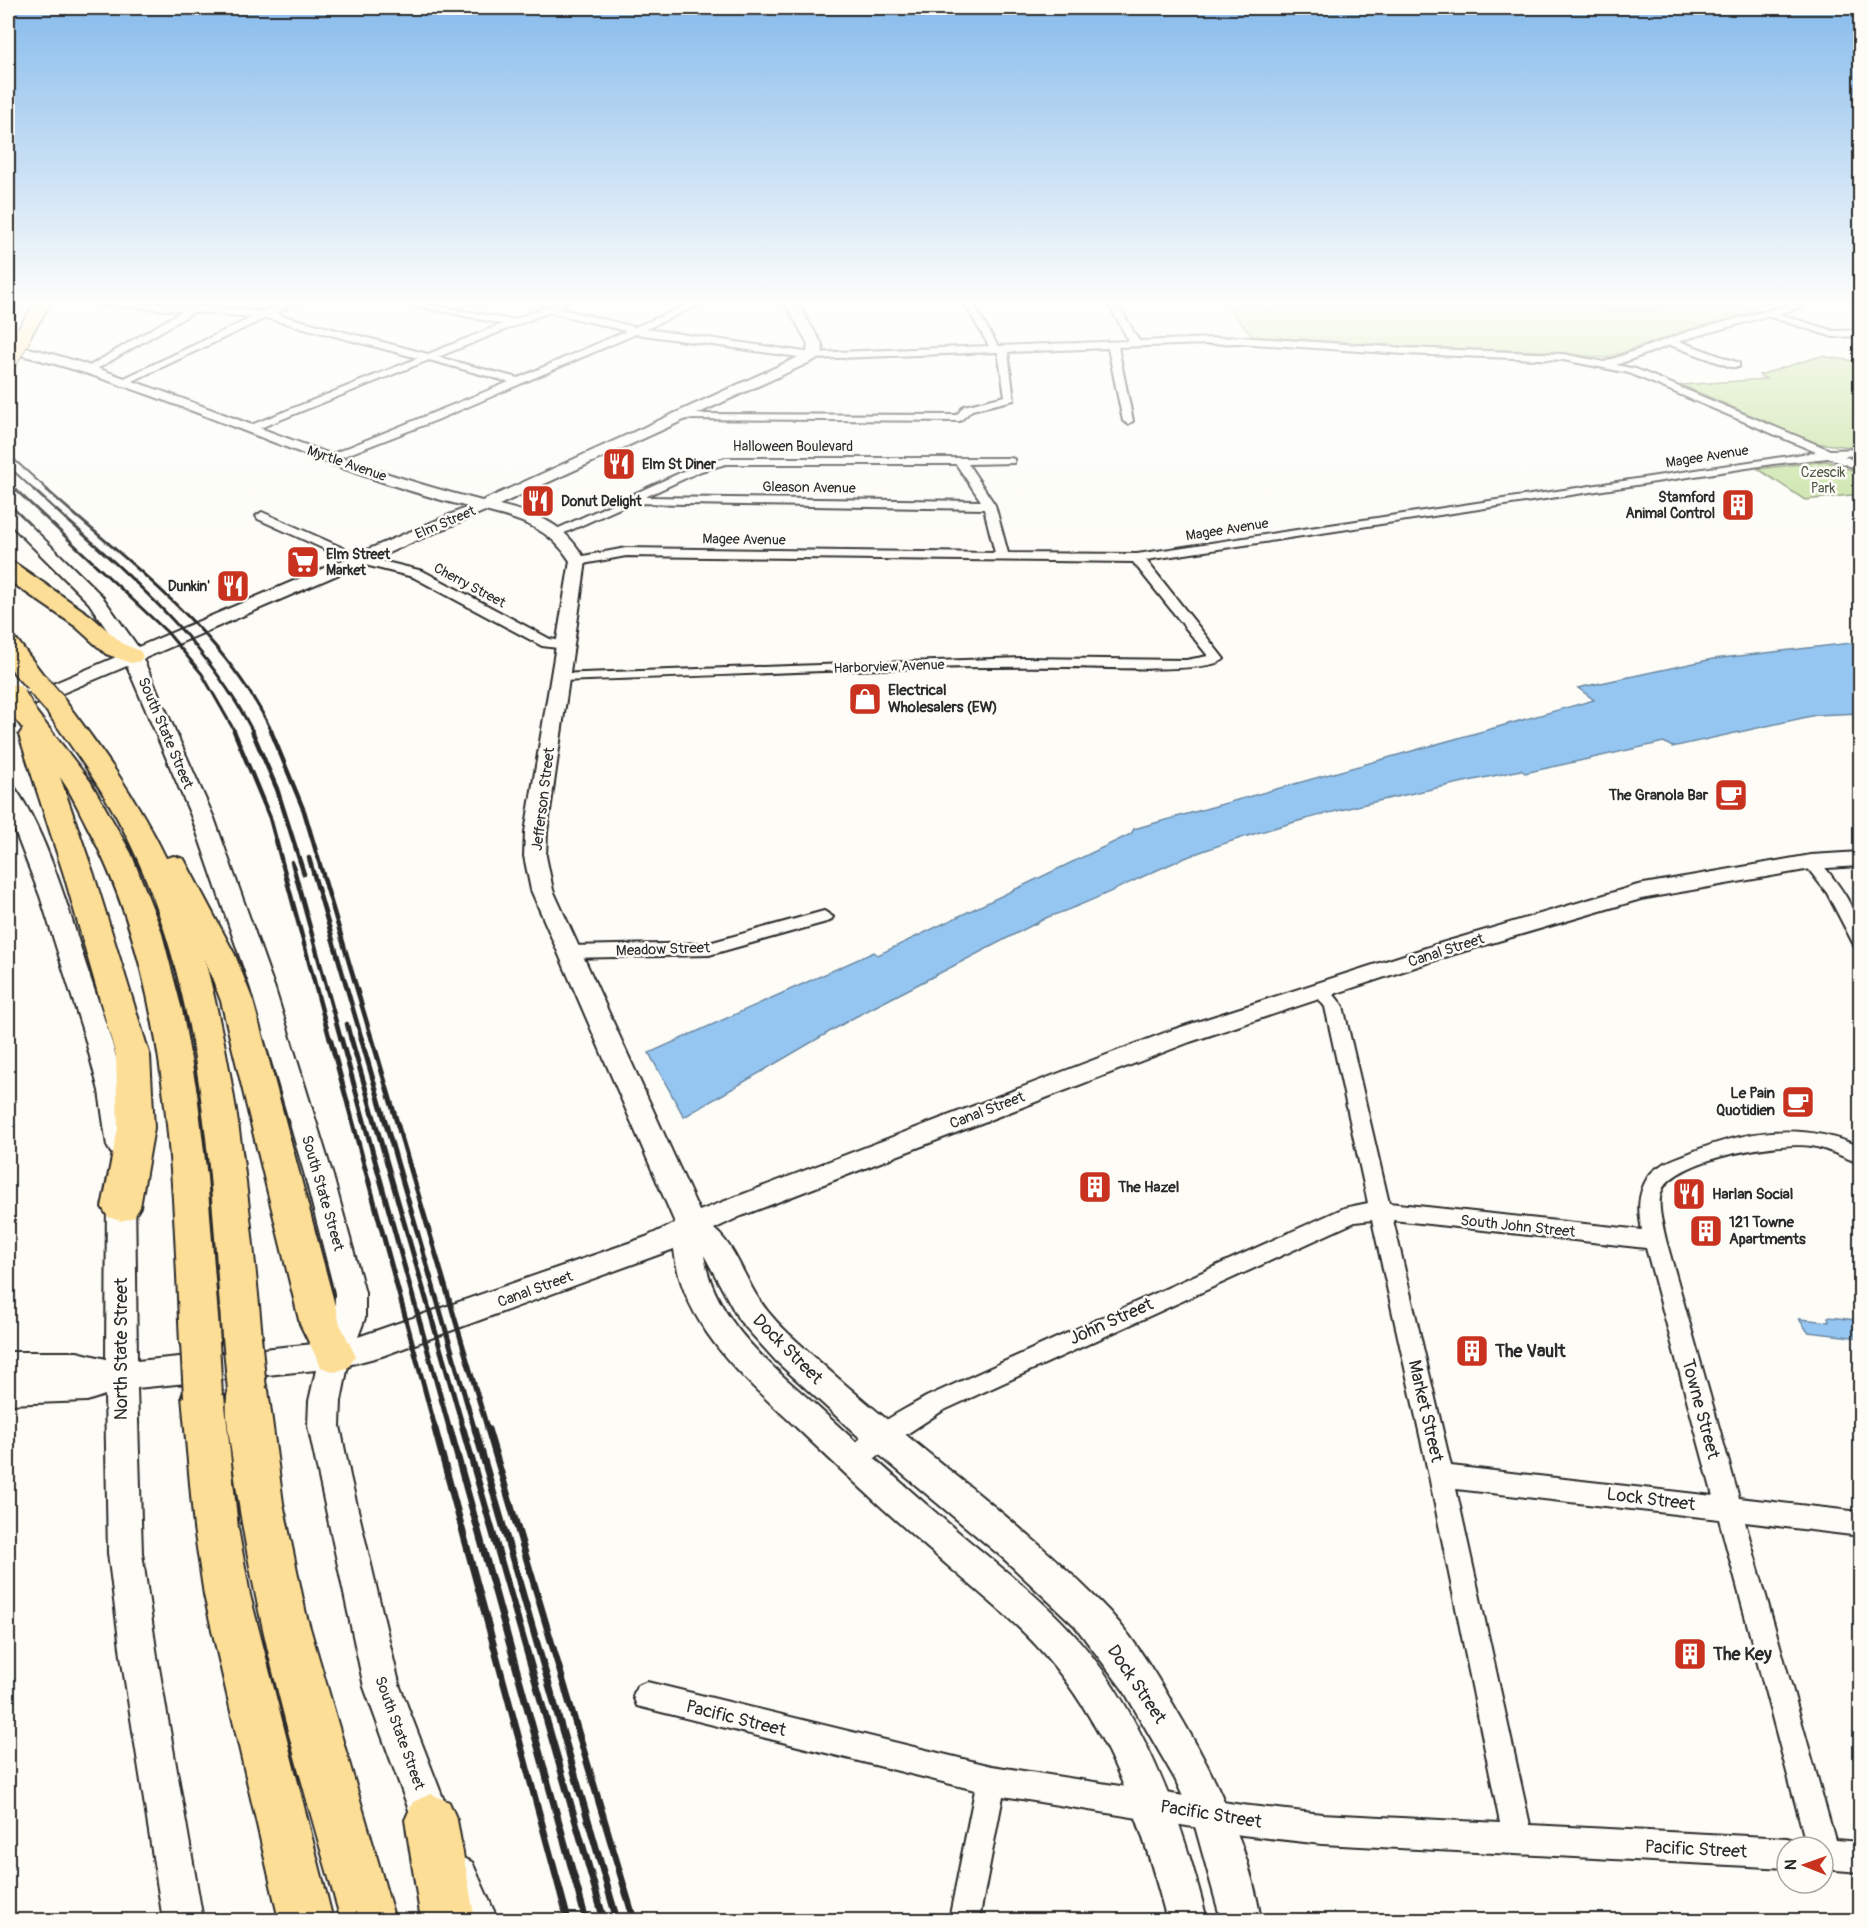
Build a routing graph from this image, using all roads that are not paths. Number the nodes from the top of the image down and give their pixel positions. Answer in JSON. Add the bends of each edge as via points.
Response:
{"nodes":[{"id":1,"x":144,"y":391,"type":"edge"},
{"id":2,"x":344,"y":391,"type":"edge"},
{"id":3,"x":494,"y":391,"type":"edge"},
{"id":4,"x":736,"y":391,"type":"edge"},
{"id":5,"x":1008,"y":391,"type":"edge"},
{"id":6,"x":1122,"y":391,"type":"edge"},
{"id":7,"x":1682,"y":391,"type":"edge"},
{"id":8,"x":682,"y":416,"type":"junction"},
{"id":9,"x":1128,"y":421,"type":"dead end"},
{"id":10,"x":250,"y":429,"type":"junction"},
{"id":11,"x":1860,"y":452,"type":"edge"},
{"id":12,"x":1826,"y":454,"type":"junction"},
{"id":13,"x":331,"y":458,"type":"junction"},
{"id":14,"x":959,"y":460,"type":"junction"},
{"id":15,"x":1010,"y":461,"type":"dead end"},
{"id":16,"x":1860,"y":467,"type":"edge"},
{"id":17,"x":629,"y":500,"type":"junction"},
{"id":18,"x":989,"y":505,"type":"junction"},
{"id":19,"x":484,"y":506,"type":"junction"},
{"id":20,"x":8,"y":513,"type":"edge"},
{"id":21,"x":262,"y":516,"type":"dead end"},
{"id":22,"x":555,"y":532,"type":"junction"},
{"id":23,"x":576,"y":556,"type":"junction"},
{"id":24,"x":1003,"y":558,"type":"junction"},
{"id":25,"x":1137,"y":558,"type":"junction"},
{"id":26,"x":357,"y":559,"type":"junction"},
{"id":27,"x":8,"y":569,"type":"edge"},
{"id":28,"x":8,"y":645,"type":"edge"},
{"id":29,"x":565,"y":645,"type":"junction"},
{"id":30,"x":131,"y":656,"type":"junction"},
{"id":31,"x":559,"y":677,"type":"junction"},
{"id":32,"x":24,"y":699,"type":"edge"},
{"id":33,"x":8,"y":792,"type":"edge"},
{"id":34,"x":126,"y":808,"type":"junction"},
{"id":35,"x":1860,"y":859,"type":"edge"},
{"id":36,"x":1811,"y":862,"type":"junction"},
{"id":37,"x":824,"y":917,"type":"dead end"},
{"id":38,"x":1860,"y":941,"type":"edge"},
{"id":39,"x":570,"y":952,"type":"junction"},
{"id":40,"x":1321,"y":990,"type":"junction"},
{"id":41,"x":1860,"y":1155,"type":"edge"},
{"id":42,"x":121,"y":1207,"type":"junction"},
{"id":43,"x":1381,"y":1209,"type":"junction"},
{"id":44,"x":692,"y":1228,"type":"junction"},
{"id":45,"x":1655,"y":1240,"type":"junction"},
{"id":46,"x":335,"y":1355,"type":"junction"},
{"id":47,"x":8,"y":1365,"type":"edge"},
{"id":48,"x":121,"y":1376,"type":"junction"},
{"id":49,"x":8,"y":1391,"type":"edge"},
{"id":50,"x":225,"y":1393,"type":"junction"},
{"id":51,"x":868,"y":1449,"type":"junction"},
{"id":52,"x":1441,"y":1476,"type":"junction"},
{"id":53,"x":1728,"y":1509,"type":"junction"},
{"id":54,"x":1860,"y":1524,"type":"edge"},
{"id":55,"x":647,"y":1696,"type":"dead end"},
{"id":56,"x":992,"y":1780,"type":"junction"},
{"id":57,"x":1150,"y":1804,"type":"junction"},
{"id":58,"x":1211,"y":1815,"type":"junction"},
{"id":59,"x":431,"y":1820,"type":"junction"},
{"id":60,"x":1819,"y":1835,"type":"edge"},
{"id":61,"x":1518,"y":1838,"type":"junction"},
{"id":62,"x":1775,"y":1853,"type":"edge"},
{"id":63,"x":1835,"y":1853,"type":"edge"},
{"id":64,"x":1860,"y":1857,"type":"edge"},
{"id":65,"x":183,"y":1920,"type":"edge"},
{"id":66,"x":306,"y":1920,"type":"edge"},
{"id":67,"x":368,"y":1920,"type":"edge"},
{"id":68,"x":448,"y":1920,"type":"edge"},
{"id":69,"x":478,"y":1920,"type":"edge"},
{"id":70,"x":964,"y":1920,"type":"edge"},
{"id":71,"x":1187,"y":1920,"type":"edge"},
{"id":72,"x":1241,"y":1920,"type":"edge"}],
"edges":[{"from":1,"to":10,"type":"street","name":"Myrtle Avenue"},
{"from":2,"to":10,"type":"street"},
{"from":3,"to":13,"type":"street"},
{"from":4,"to":8,"type":"street","name":"Elm Street"},
{"from":5,"to":8,"type":"street","via":[[1010,398],[968,408],[960,418]]},
{"from":6,"to":9,"type":"street"},
{"from":7,"to":12,"type":"street"},
{"from":8,"to":19,"type":"street","name":"Elm Street"},
{"from":10,"to":13,"type":"street","name":"Myrtle Avenue"},
{"from":11,"to":12,"type":"street","name":"Magee Avenue"},
{"from":12,"to":16,"type":"street"},
{"from":12,"to":25,"type":"street","name":"Magee Avenue"},
{"from":13,"to":19,"type":"street","name":"Myrtle Avenue"},
{"from":14,"to":15,"type":"street","name":"Halloween Boulevard"},
{"from":14,"to":17,"type":"street","name":"Halloween Boulevard","via":[[733,460],[697,469]]},
{"from":14,"to":18,"type":"street"},
{"from":17,"to":18,"type":"street","name":"Gleason Avenue"},
{"from":17,"to":22,"type":"street","name":"Halloween Boulevard"},
{"from":18,"to":24,"type":"street"},
{"from":19,"to":22,"type":"street","via":[[521,515]]},
{"from":19,"to":26,"type":"street","name":"Elm Street"},
{"from":20,"to":30,"type":"street","name":"South State Street","via":[[95,599],[127,643]]},
{"from":21,"to":26,"type":"street","name":"Cherry Street"},
{"from":22,"to":23,"type":"street"},
{"from":23,"to":24,"type":"street","name":"Magee Avenue","via":[[626,552]]},
{"from":23,"to":29,"type":"street","name":"Jefferson Street"},
{"from":24,"to":25,"type":"street","name":"Magee Avenue"},
{"from":25,"to":31,"type":"street","name":"Harborview Avenue","via":[[1217,659],[1186,664],[1022,662]]},
{"from":26,"to":29,"type":"street","name":"Cherry Street","via":[[417,574],[547,643]]},
{"from":26,"to":30,"type":"street","name":"Elm Street"},
{"from":27,"to":30,"type":"highway","via":[[26,585],[81,619],[114,651]]},
{"from":28,"to":32,"type":"highway"},
{"from":29,"to":31,"type":"street","name":"Jefferson Street"},
{"from":30,"to":32,"type":"street","name":"Elm Street"},
{"from":30,"to":46,"type":"street","name":"South State Street","via":[[203,819],[242,926],[319,1176],[350,1293],[350,1318]]},
{"from":31,"to":39,"type":"street","name":"Jefferson Street","via":[[535,856],[542,890]]},
{"from":32,"to":34,"type":"highway","via":[[99,764]]},
{"from":32,"to":42,"type":"highway","via":[[133,1056],[136,1128]]},
{"from":32,"to":50,"type":"highway","bridge":true,"via":[[99,820],[153,953],[174,1046],[185,1122],[200,1343]]},
{"from":33,"to":42,"type":"street","name":"North State Street","via":[[47,880],[112,1084],[119,1123]]},
{"from":34,"to":46,"type":"highway","via":[[174,865],[229,977],[267,1110],[320,1324]]},
{"from":34,"to":50,"type":"highway","bridge":true,"via":[[166,892],[183,940],[201,1005],[225,1138],[242,1337]]},
{"from":35,"to":36,"type":"street","name":"Canal Street"},
{"from":36,"to":38,"type":"street","via":[[1836,891]]},
{"from":36,"to":40,"type":"street","name":"Canal Street","via":[[1638,892]]},
{"from":37,"to":39,"type":"street","name":"Meadow Street","via":[[709,949]]},
{"from":39,"to":44,"type":"street","name":"Jefferson Street"},
{"from":40,"to":43,"type":"street","name":"Market Street","via":[[1334,1006]]},
{"from":40,"to":44,"type":"street","name":"Canal Street","via":[[1136,1053],[729,1209]]},
{"from":41,"to":45,"type":"street","name":"Towne Street","via":[[1829,1142],[1772,1137],[1741,1142],[1675,1167],[1652,1185],[1649,1205]]},
{"from":42,"to":48,"type":"street","name":"North State Street"},
{"from":43,"to":45,"type":"street","name":"South John Street"},
{"from":43,"to":51,"type":"street","name":"John Street","via":[[1342,1217],[1037,1355],[934,1404]]},
{"from":43,"to":52,"type":"street","name":"Market Street"},
{"from":44,"to":46,"type":"street","name":"Canal Street","via":[[656,1245],[441,1324]]},
{"from":44,"to":51,"type":"street","name":"Dock Street","via":[[714,1246],[763,1328]]},
{"from":45,"to":53,"type":"street","name":"Towne Street"},
{"from":46,"to":48,"type":"street","name":"Canal Street"},
{"from":46,"to":59,"type":"street","name":"South State Street","via":[[324,1413],[333,1476],[382,1687]]},
{"from":47,"to":48,"type":"street","via":[[77,1365]]},
{"from":48,"to":49,"type":"street","via":[[87,1387]]},
{"from":48,"to":65,"type":"street","name":"North State Street","via":[[126,1564]]},
{"from":50,"to":66,"type":"highway","via":[[216,1528],[227,1595]]},
{"from":50,"to":67,"type":"highway","via":[[259,1495],[273,1572],[309,1713]]},
{"from":51,"to":57,"type":"street","name":"Dock Street","via":[[1087,1678],[1114,1724]]},
{"from":51,"to":58,"type":"street","name":"Dock Street","via":[[1016,1547],[1088,1614],[1137,1677]]},
{"from":52,"to":53,"type":"street","name":"Lock Street"},
{"from":52,"to":61,"type":"street","name":"Market Street"},
{"from":53,"to":54,"type":"street","name":"Lock Street"},
{"from":53,"to":60,"type":"street","name":"Towne Street"},
{"from":55,"to":56,"type":"street","name":"Pacific Street"},
{"from":56,"to":57,"type":"street","name":"Pacific Street"},
{"from":56,"to":70,"type":"street"},
{"from":57,"to":58,"type":"street","name":"Pacific Street"},
{"from":57,"to":71,"type":"street","name":"Dock Street","via":[[1177,1878]]},
{"from":58,"to":61,"type":"street","name":"Pacific Street","via":[[1322,1829]]},
{"from":58,"to":72,"type":"street","name":"Dock Street"},
{"from":59,"to":68,"type":"highway"},
{"from":59,"to":69,"type":"street","name":"South State Street"},
{"from":61,"to":62,"type":"street","name":"Pacific Street"},
{"from":63,"to":64,"type":"street"}]}
